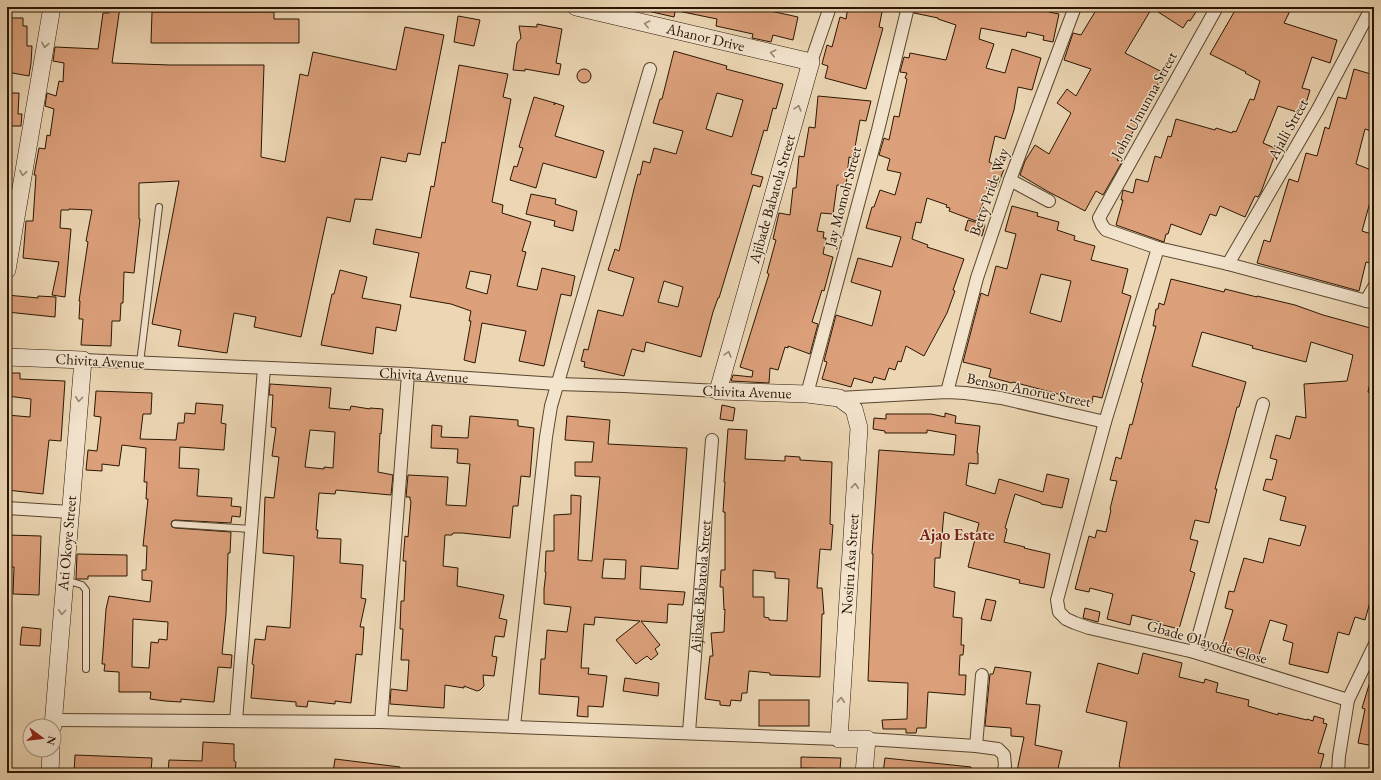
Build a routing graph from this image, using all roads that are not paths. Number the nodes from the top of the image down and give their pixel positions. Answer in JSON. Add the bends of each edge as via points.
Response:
{"nodes":[{"id":1,"x":52,"y":7,"type":"edge"},
{"id":2,"x":576,"y":7,"type":"edge"},
{"id":3,"x":830,"y":7,"type":"edge"},
{"id":4,"x":908,"y":7,"type":"edge"},
{"id":5,"x":1075,"y":7,"type":"edge"},
{"id":6,"x":1217,"y":7,"type":"edge"},
{"id":7,"x":1372,"y":7,"type":"edge"},
{"id":8,"x":811,"y":62,"type":"junction"},
{"id":9,"x":650,"y":69,"type":"dead end"},
{"id":10,"x":1010,"y":180,"type":"junction"},
{"id":11,"x":1049,"y":201,"type":"dead end"},
{"id":12,"x":159,"y":207,"type":"dead end"},
{"id":13,"x":1158,"y":248,"type":"junction"},
{"id":14,"x":1228,"y":264,"type":"junction"},
{"id":15,"x":7,"y":270,"type":"edge"},
{"id":16,"x":1374,"y":287,"type":"edge"},
{"id":17,"x":1370,"y":302,"type":"edge"},
{"id":18,"x":7,"y":357,"type":"edge"},
{"id":19,"x":83,"y":360,"type":"junction"},
{"id":20,"x":140,"y":363,"type":"junction"},
{"id":21,"x":264,"y":368,"type":"junction"},
{"id":22,"x":408,"y":374,"type":"junction"},
{"id":23,"x":557,"y":384,"type":"junction"},
{"id":24,"x":718,"y":391,"type":"junction"},
{"id":25,"x":946,"y":392,"type":"junction"},
{"id":26,"x":807,"y":394,"type":"junction"},
{"id":27,"x":839,"y":398,"type":"junction"},
{"id":28,"x":1263,"y":404,"type":"dead end"},
{"id":29,"x":1105,"y":422,"type":"junction"},
{"id":30,"x":712,"y":440,"type":"dead end"},
{"id":31,"x":7,"y":508,"type":"edge"},
{"id":32,"x":70,"y":512,"type":"junction"},
{"id":33,"x":175,"y":524,"type":"dead end"},
{"id":34,"x":250,"y":529,"type":"junction"},
{"id":35,"x":64,"y":579,"type":"junction"},
{"id":36,"x":1374,"y":646,"type":"edge"},
{"id":37,"x":1194,"y":652,"type":"junction"},
{"id":38,"x":86,"y":669,"type":"dead end"},
{"id":39,"x":982,"y":675,"type":"dead end"},
{"id":40,"x":1348,"y":700,"type":"junction"},
{"id":41,"x":53,"y":718,"type":"edge"},
{"id":42,"x":236,"y":721,"type":"junction"},
{"id":43,"x":381,"y":722,"type":"junction"},
{"id":44,"x":62,"y":723,"type":"edge"},
{"id":45,"x":514,"y":726,"type":"junction"},
{"id":46,"x":689,"y":732,"type":"junction"},
{"id":47,"x":839,"y":739,"type":"junction"},
{"id":48,"x":867,"y":739,"type":"junction"},
{"id":49,"x":976,"y":746,"type":"junction"},
{"id":50,"x":51,"y":758,"type":"edge"},
{"id":51,"x":50,"y":773,"type":"edge"},
{"id":52,"x":864,"y":773,"type":"edge"},
{"id":53,"x":1003,"y":773,"type":"edge"},
{"id":54,"x":1338,"y":773,"type":"edge"}],
"edges":[{"from":1,"to":15,"type":"street","one_way":true},
{"from":8,"to":2,"type":"street","name":"Ahanor Drive","one_way":true},
{"from":3,"to":8,"type":"street","name":"Ajibade Babatola Street"},
{"from":4,"to":26,"type":"street","name":"Jay Momoh Street","via":[[878,130]]},
{"from":5,"to":10,"type":"street","name":"Betty Pride Way"},
{"from":6,"to":13,"type":"street","name":"John Umunna Street","via":[[1099,218],[1106,230]]},
{"from":7,"to":14,"type":"street","name":"Ajalli Street","via":[[1314,116]]},
{"from":24,"to":8,"type":"street","name":"Ajibade Babatola Street","one_way":true},
{"from":9,"to":23,"type":"street"},
{"from":10,"to":11,"type":"street"},
{"from":10,"to":25,"type":"street","name":"Betty Pride Way","via":[[977,278]]},
{"from":12,"to":20,"type":"lane"},
{"from":13,"to":14,"type":"street"},
{"from":13,"to":29,"type":"street"},
{"from":14,"to":17,"type":"street"},
{"from":16,"to":17,"type":"street"},
{"from":18,"to":19,"type":"street","name":"Chivita Avenue"},
{"from":19,"to":20,"type":"street","name":"Chivita Avenue"},
{"from":19,"to":32,"type":"street","name":"Ati Okoye Street","one_way":true},
{"from":20,"to":21,"type":"street","name":"Chivita Avenue"},
{"from":21,"to":22,"type":"street","name":"Chivita Avenue"},
{"from":21,"to":34,"type":"street"},
{"from":22,"to":23,"type":"street","name":"Chivita Avenue"},
{"from":22,"to":43,"type":"street"},
{"from":23,"to":24,"type":"street","name":"Chivita Avenue"},
{"from":23,"to":45,"type":"street","via":[[546,436]]},
{"from":24,"to":26,"type":"street","name":"Chivita Avenue"},
{"from":25,"to":27,"type":"street","name":"Benson Anorue Street"},
{"from":25,"to":29,"type":"street","name":"Benson Anorue Street","via":[[1001,398]]},
{"from":26,"to":27,"type":"street","name":"Chivita Avenue"},
{"from":47,"to":27,"type":"street","name":"Nosiru Asa Street","one_way":true,"via":[[859,428],[854,409]]},
{"from":28,"to":37,"type":"street"},
{"from":29,"to":37,"type":"street","name":"Gbade Olayode Close","via":[[1057,600],[1059,612],[1066,619],[1090,628]]},
{"from":30,"to":46,"type":"street","name":"Ajibade Babatola Street"},
{"from":31,"to":32,"type":"street"},
{"from":32,"to":35,"type":"street","name":"Ati Okoye Street"},
{"from":33,"to":34,"type":"lane"},
{"from":34,"to":42,"type":"street"},
{"from":35,"to":38,"type":"lane","via":[[82,585],[86,590]]},
{"from":35,"to":41,"type":"street","name":"Ati Okoye Street","one_way":true},
{"from":36,"to":40,"type":"street"},
{"from":37,"to":40,"type":"street","name":"Gbade Olayode Close"},
{"from":39,"to":49,"type":"street"},
{"from":40,"to":54,"type":"street"},
{"from":42,"to":43,"type":"street"},
{"from":42,"to":44,"type":"street"},
{"from":43,"to":45,"type":"street"},
{"from":45,"to":46,"type":"street"},
{"from":46,"to":47,"type":"street"},
{"from":47,"to":48,"type":"street"},
{"from":48,"to":49,"type":"street"},
{"from":48,"to":52,"type":"street"},
{"from":49,"to":53,"type":"street","via":[[998,749],[1004,755]]},
{"from":50,"to":51,"type":"street"}]}
